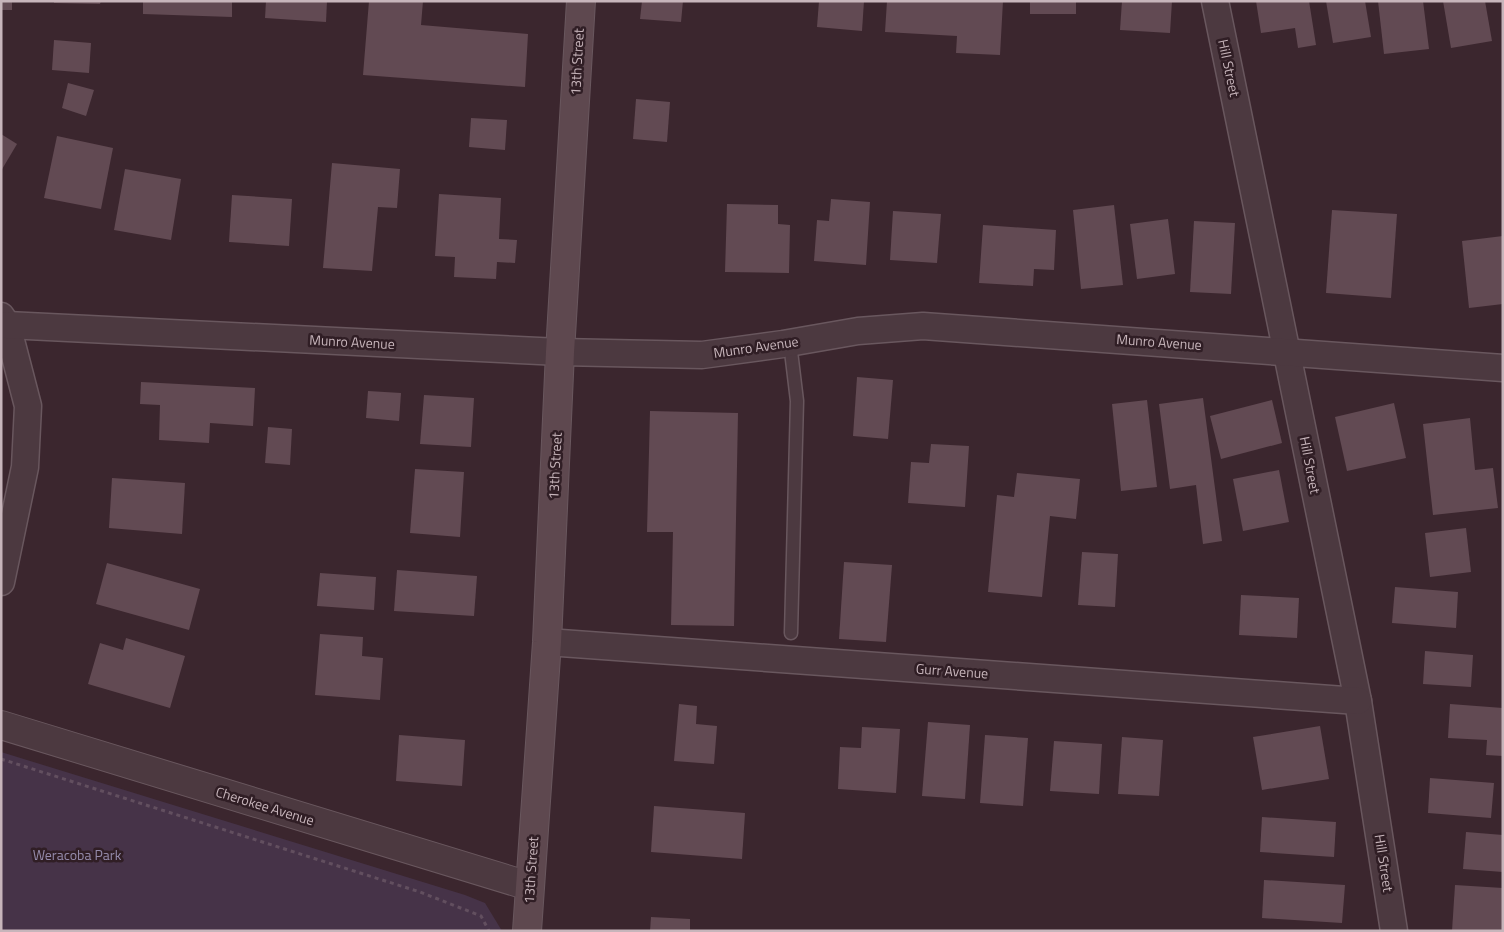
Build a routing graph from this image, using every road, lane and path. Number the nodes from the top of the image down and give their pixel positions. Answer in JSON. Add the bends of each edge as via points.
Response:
{"nodes":[{"id":1,"x":581,"y":1,"type":"edge"},
{"id":2,"x":1215,"y":1,"type":"edge"},
{"id":3,"x":4,"y":321,"type":"edge"},
{"id":4,"x":790,"y":343,"type":"junction"},
{"id":5,"x":1287,"y":351,"type":"junction"},
{"id":6,"x":560,"y":352,"type":"junction"},
{"id":7,"x":1503,"y":368,"type":"edge"},
{"id":8,"x":1,"y":582,"type":"edge"},
{"id":9,"x":791,"y":633,"type":"dead end"},
{"id":10,"x":547,"y":642,"type":"junction"},
{"id":11,"x":1358,"y":701,"type":"junction"},
{"id":12,"x":1,"y":725,"type":"edge"},
{"id":13,"x":1,"y":759,"type":"edge"},
{"id":14,"x":529,"y":886,"type":"junction"},
{"id":15,"x":489,"y":931,"type":"edge"},
{"id":16,"x":527,"y":931,"type":"edge"},
{"id":17,"x":1394,"y":931,"type":"edge"}],
"edges":[{"from":1,"to":6,"type":"main road","name":"13th Street"},
{"from":2,"to":5,"type":"street","name":"Hill Street"},
{"from":3,"to":6,"type":"street","name":"Munro Avenue"},
{"from":3,"to":8,"type":"street","via":[[28,406],[25,467]]},
{"from":4,"to":5,"type":"street","name":"Munro Avenue","via":[[858,331],[923,326]]},
{"from":4,"to":6,"type":"street","name":"Munro Avenue","via":[[702,355]]},
{"from":4,"to":9,"type":"lane","via":[[797,402]]},
{"from":5,"to":7,"type":"street","name":"Munro Avenue"},
{"from":5,"to":11,"type":"street","name":"Hill Street"},
{"from":6,"to":10,"type":"main road","name":"13th Street"},
{"from":10,"to":11,"type":"street","name":"Gurr Avenue"},
{"from":10,"to":14,"type":"main road","name":"13th Street"},
{"from":11,"to":17,"type":"street","name":"Hill Street"},
{"from":12,"to":14,"type":"street","name":"Cherokee Avenue"},
{"from":13,"to":15,"type":"path","via":[[420,892],[481,916]]},
{"from":14,"to":16,"type":"main road","name":"13th Street"}]}
